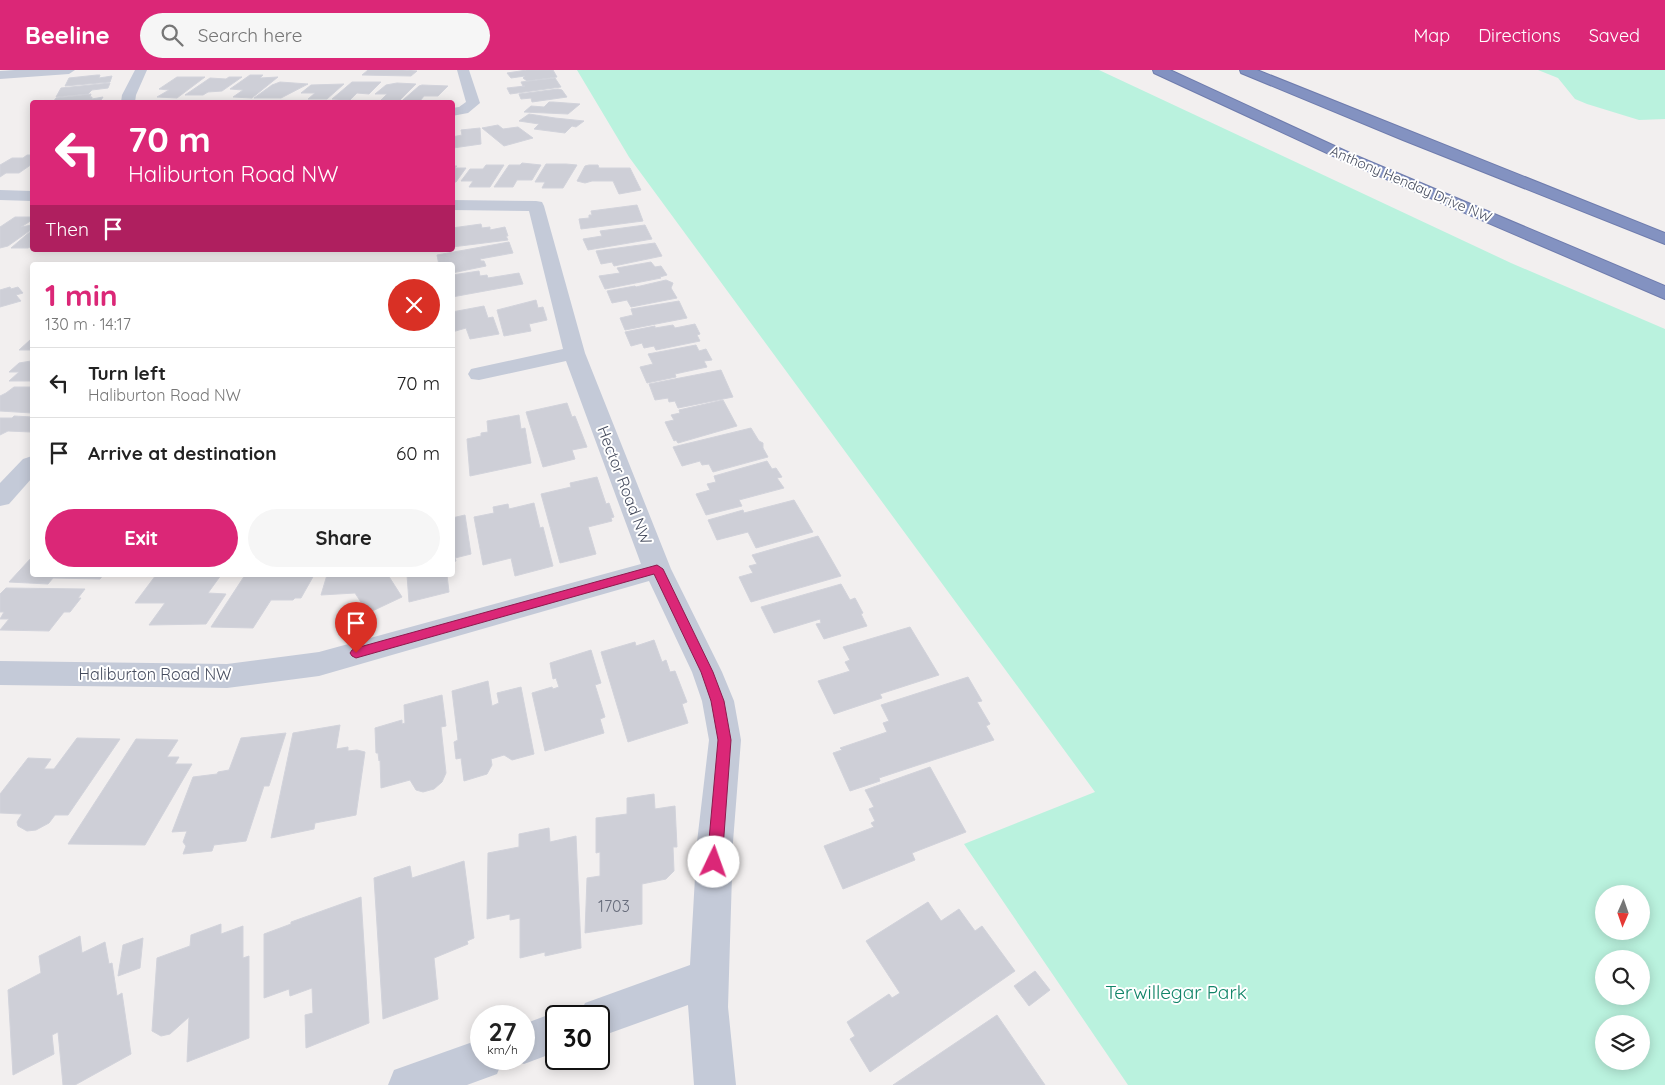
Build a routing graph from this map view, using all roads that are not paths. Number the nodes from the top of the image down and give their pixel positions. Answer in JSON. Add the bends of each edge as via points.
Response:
{"nodes":[{"id":1,"x":69,"y":70,"type":"edge"},
{"id":2,"x":140,"y":70,"type":"edge"},
{"id":3,"x":463,"y":70,"type":"edge"},
{"id":4,"x":1159,"y":70,"type":"edge"},
{"id":5,"x":1246,"y":70,"type":"edge"},
{"id":6,"x":39,"y":73,"type":"junction"},
{"id":7,"x":0,"y":75,"type":"edge"},
{"id":8,"x":0,"y":80,"type":"edge"},
{"id":9,"x":128,"y":100,"type":"edge"},
{"id":10,"x":455,"y":112,"type":"edge"},
{"id":11,"x":0,"y":195,"type":"edge"},
{"id":12,"x":30,"y":196,"type":"edge"},
{"id":13,"x":455,"y":205,"type":"edge"},
{"id":14,"x":1665,"y":239,"type":"edge"},
{"id":15,"x":1665,"y":293,"type":"edge"},
{"id":16,"x":574,"y":353,"type":"junction"},
{"id":17,"x":479,"y":374,"type":"dead end"},
{"id":18,"x":30,"y":466,"type":"edge"},
{"id":19,"x":0,"y":498,"type":"edge"},
{"id":20,"x":657,"y":569,"type":"junction"},
{"id":21,"x":0,"y":673,"type":"edge"},
{"id":22,"x":709,"y":978,"type":"junction"},
{"id":23,"x":610,"y":1013,"type":"edge"},
{"id":24,"x":470,"y":1063,"type":"edge"},
{"id":25,"x":409,"y":1085,"type":"edge"},
{"id":26,"x":715,"y":1085,"type":"edge"}],
"edges":[{"from":1,"to":6,"type":"street"},
{"from":2,"to":9,"type":"street"},
{"from":3,"to":10,"type":"street","via":[[473,103]]},
{"from":4,"to":15,"type":"highway","name":"Anthony Henday Drive NW","via":[[1347,157]]},
{"from":5,"to":14,"type":"highway"},
{"from":6,"to":7,"type":"street"},
{"from":6,"to":8,"type":"street"},
{"from":11,"to":12,"type":"street"},
{"from":13,"to":16,"type":"street","name":"Hector Road NW","via":[[536,206]]},
{"from":16,"to":17,"type":"street"},
{"from":16,"to":20,"type":"street","name":"Hector Road NW"},
{"from":18,"to":19,"type":"street"},
{"from":20,"to":21,"type":"street","name":"Haliburton Road NW","via":[[319,664],[227,676]]},
{"from":20,"to":22,"type":"street","name":"Hector Road NW","via":[[707,672],[718,701],[725,740],[715,842]]},
{"from":22,"to":23,"type":"street"},
{"from":22,"to":26,"type":"street","name":"Hector Road NW","via":[[708,1007]]},
{"from":24,"to":25,"type":"street"}]}
